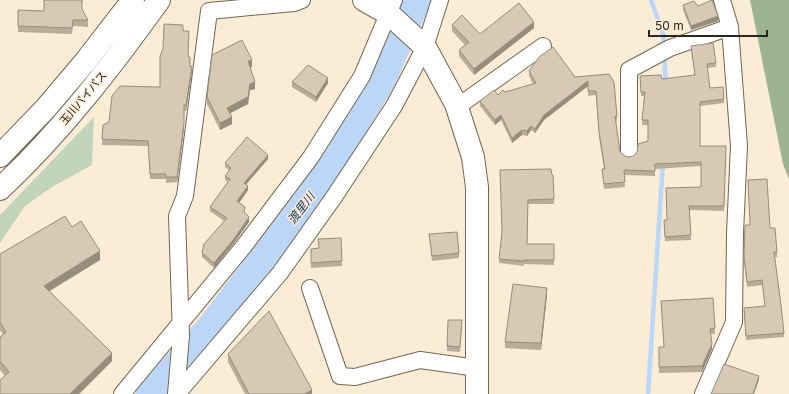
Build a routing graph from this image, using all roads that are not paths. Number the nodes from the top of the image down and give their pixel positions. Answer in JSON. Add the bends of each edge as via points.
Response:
{"nodes":[{"id":1,"x":133,"y":0,"type":"edge"},
{"id":2,"x":159,"y":0,"type":"edge"},
{"id":3,"x":302,"y":0,"type":"edge"},
{"id":4,"x":364,"y":0,"type":"edge"},
{"id":5,"x":440,"y":0,"type":"edge"},
{"id":6,"x":722,"y":0,"type":"edge"},
{"id":7,"x":209,"y":5,"type":"edge"},
{"id":8,"x":392,"y":7,"type":"edge"},
{"id":9,"x":730,"y":27,"type":"junction"},
{"id":10,"x":543,"y":46,"type":"dead end"},
{"id":11,"x":425,"y":47,"type":"junction"},
{"id":12,"x":457,"y":107,"type":"junction"},
{"id":13,"x":628,"y":152,"type":"dead end"},
{"id":14,"x":0,"y":156,"type":"edge"},
{"id":15,"x":0,"y":189,"type":"edge"},
{"id":16,"x":310,"y":288,"type":"dead end"},
{"id":17,"x":180,"y":331,"type":"junction"},
{"id":18,"x":477,"y":368,"type":"junction"},
{"id":19,"x":122,"y":394,"type":"edge"},
{"id":20,"x":177,"y":394,"type":"edge"},
{"id":21,"x":477,"y":394,"type":"edge"},
{"id":22,"x":703,"y":394,"type":"edge"}],
"edges":[{"from":1,"to":14,"type":"main road","name":"玉川バイパス","via":[[46,108]]},
{"from":2,"to":15,"type":"main road","name":"玉川バイパス","via":[[92,89]]},
{"from":3,"to":7,"type":"street","via":[[294,3]]},
{"from":4,"to":8,"type":"main road"},
{"from":5,"to":11,"type":"street"},
{"from":6,"to":9,"type":"street"},
{"from":7,"to":17,"type":"street","via":[[185,196],[176,216]]},
{"from":8,"to":11,"type":"main road"},
{"from":8,"to":17,"type":"street","via":[[362,76],[311,157]]},
{"from":9,"to":13,"type":"street","via":[[665,51],[629,70]]},
{"from":9,"to":22,"type":"street","via":[[739,146],[734,322]]},
{"from":10,"to":12,"type":"street"},
{"from":11,"to":12,"type":"main road"},
{"from":11,"to":20,"type":"street","via":[[394,106],[280,272]]},
{"from":12,"to":18,"type":"main road","via":[[473,157],[477,187]]},
{"from":16,"to":18,"type":"street","via":[[340,376],[354,377],[420,360]]},
{"from":17,"to":19,"type":"street"},
{"from":17,"to":20,"type":"street"},
{"from":18,"to":21,"type":"main road"}]}
